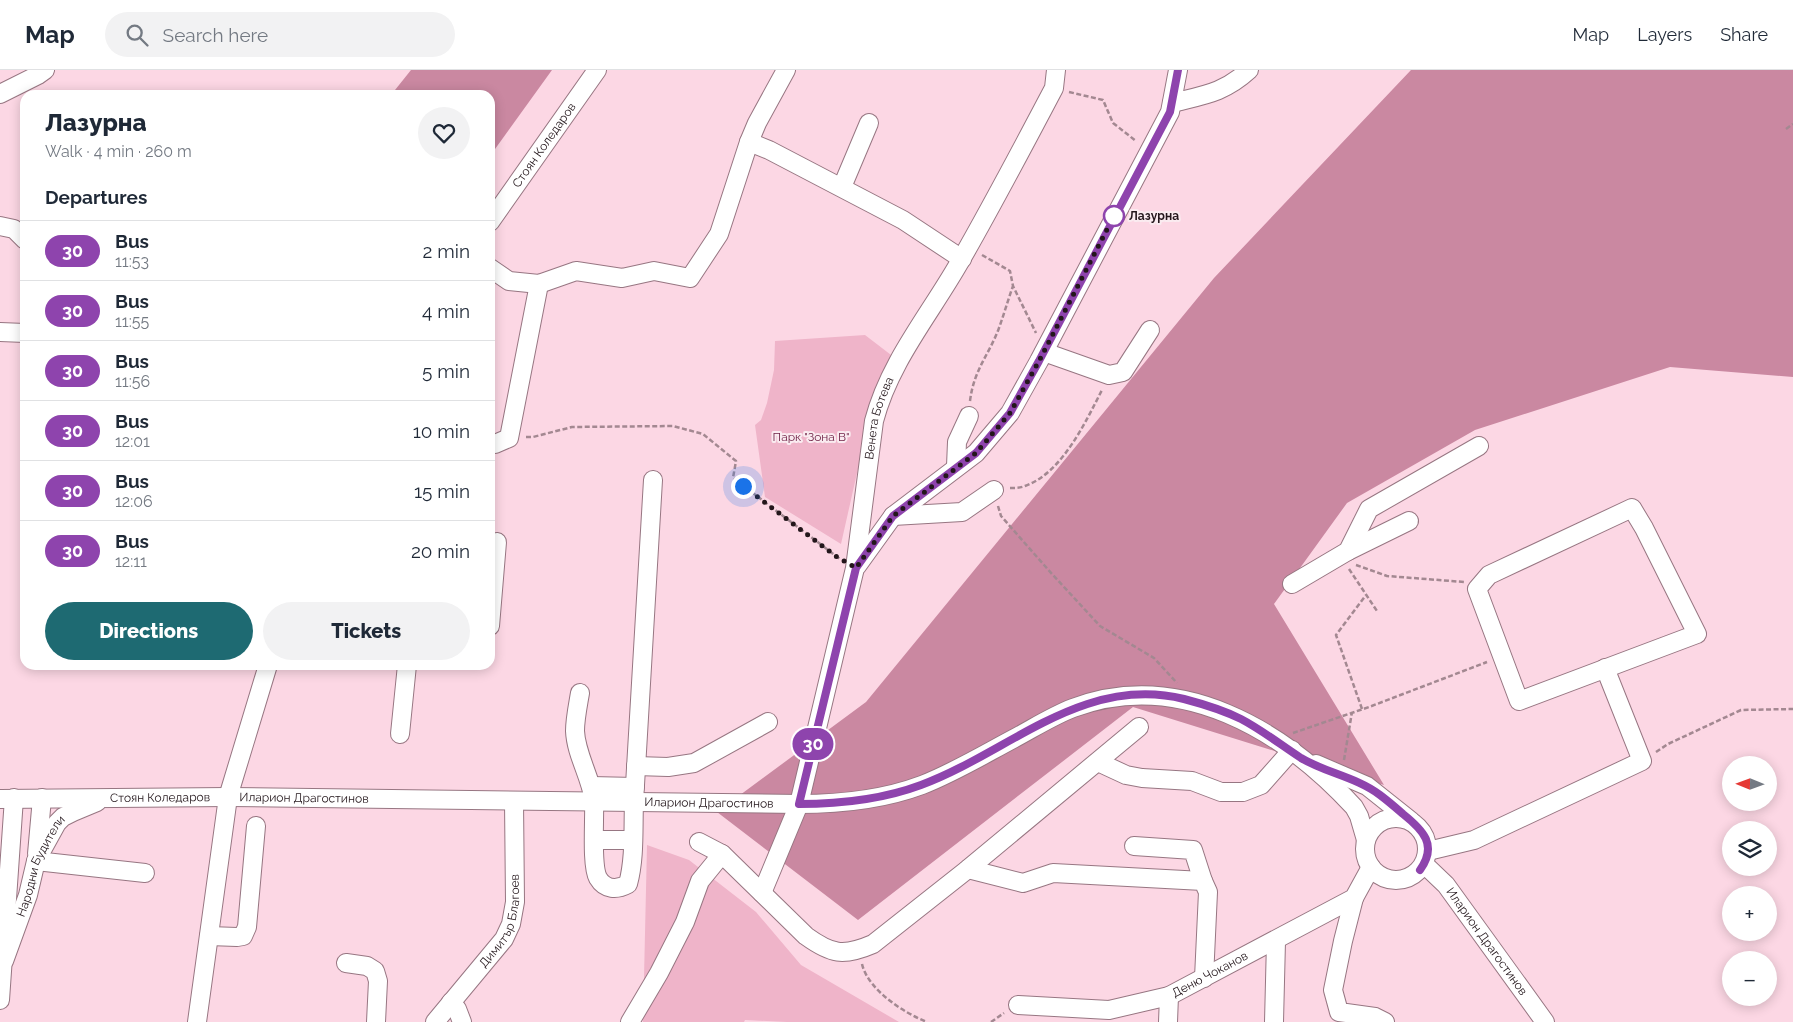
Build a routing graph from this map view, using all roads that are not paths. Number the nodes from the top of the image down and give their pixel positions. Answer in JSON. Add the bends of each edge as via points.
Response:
{"nodes":[{"id":1,"x":45,"y":70,"type":"edge"},
{"id":2,"x":597,"y":70,"type":"edge"},
{"id":3,"x":786,"y":70,"type":"edge"},
{"id":4,"x":1056,"y":70,"type":"edge"},
{"id":5,"x":1178,"y":70,"type":"edge"},
{"id":6,"x":1249,"y":70,"type":"edge"},
{"id":7,"x":0,"y":94,"type":"edge"},
{"id":8,"x":1172,"y":103,"type":"junction"},
{"id":9,"x":869,"y":123,"type":"dead end"},
{"id":10,"x":749,"y":142,"type":"junction"},
{"id":11,"x":842,"y":187,"type":"junction"},
{"id":12,"x":495,"y":215,"type":"edge"},
{"id":13,"x":0,"y":226,"type":"edge"},
{"id":14,"x":20,"y":235,"type":"edge"},
{"id":15,"x":965,"y":253,"type":"junction"},
{"id":16,"x":495,"y":272,"type":"edge"},
{"id":17,"x":539,"y":284,"type":"junction"},
{"id":18,"x":1150,"y":330,"type":"dead end"},
{"id":19,"x":0,"y":332,"type":"edge"},
{"id":20,"x":20,"y":333,"type":"edge"},
{"id":21,"x":1044,"y":352,"type":"junction"},
{"id":22,"x":969,"y":416,"type":"road end"},
{"id":23,"x":495,"y":444,"type":"edge"},
{"id":24,"x":1479,"y":446,"type":"dead end"},
{"id":25,"x":956,"y":466,"type":"junction"},
{"id":26,"x":653,"y":480,"type":"dead end"},
{"id":27,"x":994,"y":490,"type":"road end"},
{"id":28,"x":893,"y":516,"type":"junction"},
{"id":29,"x":1409,"y":521,"type":"dead end"},
{"id":30,"x":497,"y":542,"type":"dead end"},
{"id":31,"x":1344,"y":554,"type":"junction"},
{"id":32,"x":495,"y":566,"type":"edge"},
{"id":33,"x":856,"y":568,"type":"junction"},
{"id":34,"x":1292,"y":584,"type":"dead end"},
{"id":35,"x":1605,"y":668,"type":"junction"},
{"id":36,"x":266,"y":670,"type":"edge"},
{"id":37,"x":406,"y":670,"type":"edge"},
{"id":38,"x":580,"y":693,"type":"dead end"},
{"id":39,"x":768,"y":722,"type":"dead end"},
{"id":40,"x":1139,"y":727,"type":"dead end"},
{"id":41,"x":400,"y":734,"type":"dead end"},
{"id":42,"x":1297,"y":754,"type":"junction"},
{"id":43,"x":1098,"y":762,"type":"junction"},
{"id":44,"x":636,"y":766,"type":"junction"},
{"id":45,"x":592,"y":794,"type":"junction"},
{"id":46,"x":634,"y":795,"type":"junction"},
{"id":47,"x":228,"y":797,"type":"junction"},
{"id":48,"x":5,"y":798,"type":"edge"},
{"id":49,"x":42,"y":798,"type":"junction"},
{"id":50,"x":107,"y":799,"type":"junction"},
{"id":51,"x":514,"y":800,"type":"junction"},
{"id":52,"x":799,"y":804,"type":"junction"},
{"id":53,"x":1412,"y":822,"type":"junction"},
{"id":54,"x":256,"y":826,"type":"dead end"},
{"id":55,"x":594,"y":840,"type":"junction"},
{"id":56,"x":633,"y":840,"type":"junction"},
{"id":57,"x":1366,"y":840,"type":"junction"},
{"id":58,"x":699,"y":842,"type":"dead end"},
{"id":59,"x":1134,"y":846,"type":"dead end"},
{"id":60,"x":722,"y":854,"type":"junction"},
{"id":61,"x":1426,"y":858,"type":"junction"},
{"id":62,"x":36,"y":862,"type":"junction"},
{"id":63,"x":1371,"y":867,"type":"junction"},
{"id":64,"x":968,"y":869,"type":"junction"},
{"id":65,"x":144,"y":873,"type":"dead end"},
{"id":66,"x":1203,"y":881,"type":"junction"},
{"id":67,"x":762,"y":893,"type":"junction"},
{"id":68,"x":1354,"y":898,"type":"junction"},
{"id":69,"x":209,"y":936,"type":"junction"},
{"id":70,"x":1276,"y":941,"type":"junction"},
{"id":71,"x":4,"y":961,"type":"junction"},
{"id":72,"x":346,"y":962,"type":"dead end"},
{"id":73,"x":1204,"y":978,"type":"junction"},
{"id":74,"x":1169,"y":996,"type":"junction"},
{"id":75,"x":0,"y":1000,"type":"edge"},
{"id":76,"x":451,"y":1002,"type":"junction"},
{"id":77,"x":1018,"y":1005,"type":"dead end"},
{"id":78,"x":197,"y":1022,"type":"edge"},
{"id":79,"x":376,"y":1022,"type":"edge"},
{"id":80,"x":436,"y":1022,"type":"edge"},
{"id":81,"x":462,"y":1022,"type":"edge"},
{"id":82,"x":630,"y":1022,"type":"edge"},
{"id":83,"x":1168,"y":1022,"type":"edge"},
{"id":84,"x":1274,"y":1022,"type":"edge"},
{"id":85,"x":1385,"y":1022,"type":"edge"},
{"id":86,"x":1545,"y":1022,"type":"edge"}],
"edges":[{"from":1,"to":7,"type":"street"},
{"from":2,"to":12,"type":"street","name":"Стоян Коледаров"},
{"from":3,"to":10,"type":"street"},
{"from":4,"to":15,"type":"street","name":"Венета Ботева","via":[[1054,88]]},
{"from":5,"to":8,"type":"street"},
{"from":6,"to":8,"type":"street","via":[[1235,83]]},
{"from":8,"to":21,"type":"street"},
{"from":9,"to":11,"type":"street"},
{"from":10,"to":11,"type":"street"},
{"from":10,"to":17,"type":"street","via":[[719,234],[690,278],[654,271],[622,278],[576,271]]},
{"from":11,"to":15,"type":"street"},
{"from":13,"to":14,"type":"street","via":[[14,229]]},
{"from":15,"to":33,"type":"street","name":"Венета Ботева","via":[[898,361],[880,399],[873,428]]},
{"from":16,"to":17,"type":"street","via":[[508,281]]},
{"from":17,"to":23,"type":"street","via":[[509,438]]},
{"from":18,"to":21,"type":"street","via":[[1123,372],[1109,375]]},
{"from":19,"to":20,"type":"street"},
{"from":21,"to":25,"type":"street","via":[[1010,413],[976,453]]},
{"from":22,"to":25,"type":"street","via":[[957,442]]},
{"from":24,"to":31,"type":"street","via":[[1369,509]]},
{"from":25,"to":28,"type":"street"},
{"from":26,"to":44,"type":"street"},
{"from":27,"to":28,"type":"street","via":[[962,512]]},
{"from":28,"to":33,"type":"street"},
{"from":29,"to":31,"type":"street"},
{"from":30,"to":32,"type":"street"},
{"from":31,"to":34,"type":"street"},
{"from":33,"to":52,"type":"street","name":"Венета Ботева"},
{"from":35,"to":35,"type":"street","via":[[1697,634],[1632,508],[1489,574],[1477,589],[1519,701]]},
{"from":35,"to":61,"type":"street","via":[[1642,761],[1474,840]]},
{"from":36,"to":47,"type":"street","name":"Стоян Коледаров"},
{"from":37,"to":41,"type":"street"},
{"from":38,"to":45,"type":"street","via":[[575,730]]},
{"from":39,"to":44,"type":"street","via":[[694,763],[668,767]]},
{"from":40,"to":43,"type":"street"},
{"from":42,"to":43,"type":"street","via":[[1261,785],[1243,792],[1221,792],[1192,781],[1126,775]]},
{"from":42,"to":52,"type":"street","name":"Иларион Драгостинов","via":[[1241,719],[1212,708],[1182,699],[1113,696],[1071,709],[937,779],[909,790],[853,802]]},
{"from":42,"to":53,"type":"street","name":"Иларион Драгостинов","via":[[1367,786]]},
{"from":42,"to":57,"type":"street","name":"Иларион Драгостинов","via":[[1354,807]]},
{"from":43,"to":64,"type":"street"},
{"from":44,"to":46,"type":"street"},
{"from":45,"to":46,"type":"street","name":"Иларион Драгостинов"},
{"from":45,"to":51,"type":"street","name":"Иларион Драгостинов"},
{"from":45,"to":55,"type":"street"},
{"from":46,"to":52,"type":"street","name":"Иларион Драгостинов"},
{"from":46,"to":56,"type":"street"},
{"from":47,"to":50,"type":"street","name":"Стоян Коледаров"},
{"from":47,"to":51,"type":"street","name":"Иларион Драгостинов"},
{"from":47,"to":69,"type":"street"},
{"from":48,"to":49,"type":"street","name":"Стоян Коледаров"},
{"from":48,"to":71,"type":"street","name":"Народни Будители"},
{"from":49,"to":50,"type":"street","name":"Стоян Коледаров"},
{"from":49,"to":62,"type":"street"},
{"from":50,"to":62,"type":"street","name":"Народни Будители","via":[[63,817]]},
{"from":51,"to":76,"type":"street","name":"Димитър Благоев","via":[[515,902],[511,924],[504,939]]},
{"from":52,"to":67,"type":"street","name":"Венета Ботева"},
{"from":53,"to":57,"type":"street","via":[[1404,818],[1385,819],[1377,824]]},
{"from":53,"to":61,"type":"street","via":[[1424,834]]},
{"from":54,"to":69,"type":"street","via":[[247,927],[242,936]]},
{"from":55,"to":56,"type":"street"},
{"from":55,"to":56,"type":"street","via":[[597,876],[608,888],[628,884]]},
{"from":57,"to":63,"type":"street","via":[[1365,850]]},
{"from":58,"to":60,"type":"street"},
{"from":59,"to":66,"type":"street","via":[[1193,850]]},
{"from":60,"to":67,"type":"street"},
{"from":60,"to":82,"type":"street","via":[[700,881],[685,922]]},
{"from":61,"to":63,"type":"street","via":[[1413,875],[1399,880],[1383,877]]},
{"from":61,"to":86,"type":"street","name":"Иларион Драгостинов"},
{"from":62,"to":65,"type":"street"},
{"from":62,"to":71,"type":"street","name":"Народни Будители","via":[[28,895]]},
{"from":63,"to":68,"type":"street"},
{"from":64,"to":66,"type":"street","via":[[1023,883],[1053,873]]},
{"from":64,"to":67,"type":"street","via":[[873,944],[835,953],[806,936]]},
{"from":66,"to":73,"type":"street","via":[[1208,892]]},
{"from":68,"to":70,"type":"street","name":"Деню Чоканов"},
{"from":68,"to":85,"type":"street","via":[[1333,990],[1339,1012],[1375,1017]]},
{"from":69,"to":78,"type":"street"},
{"from":70,"to":73,"type":"street","name":"Деню Чоканов"},
{"from":70,"to":84,"type":"street"},
{"from":71,"to":75,"type":"street","name":"Народни Будители"},
{"from":72,"to":79,"type":"street","via":[[375,971],[378,981]]},
{"from":73,"to":74,"type":"street","name":"Деню Чоканов"},
{"from":74,"to":77,"type":"street","name":"Деню Чоканов","via":[[1109,1010]]},
{"from":74,"to":83,"type":"street"},
{"from":76,"to":80,"type":"street","name":"Димитър Благоев"},
{"from":76,"to":81,"type":"street"}]}
